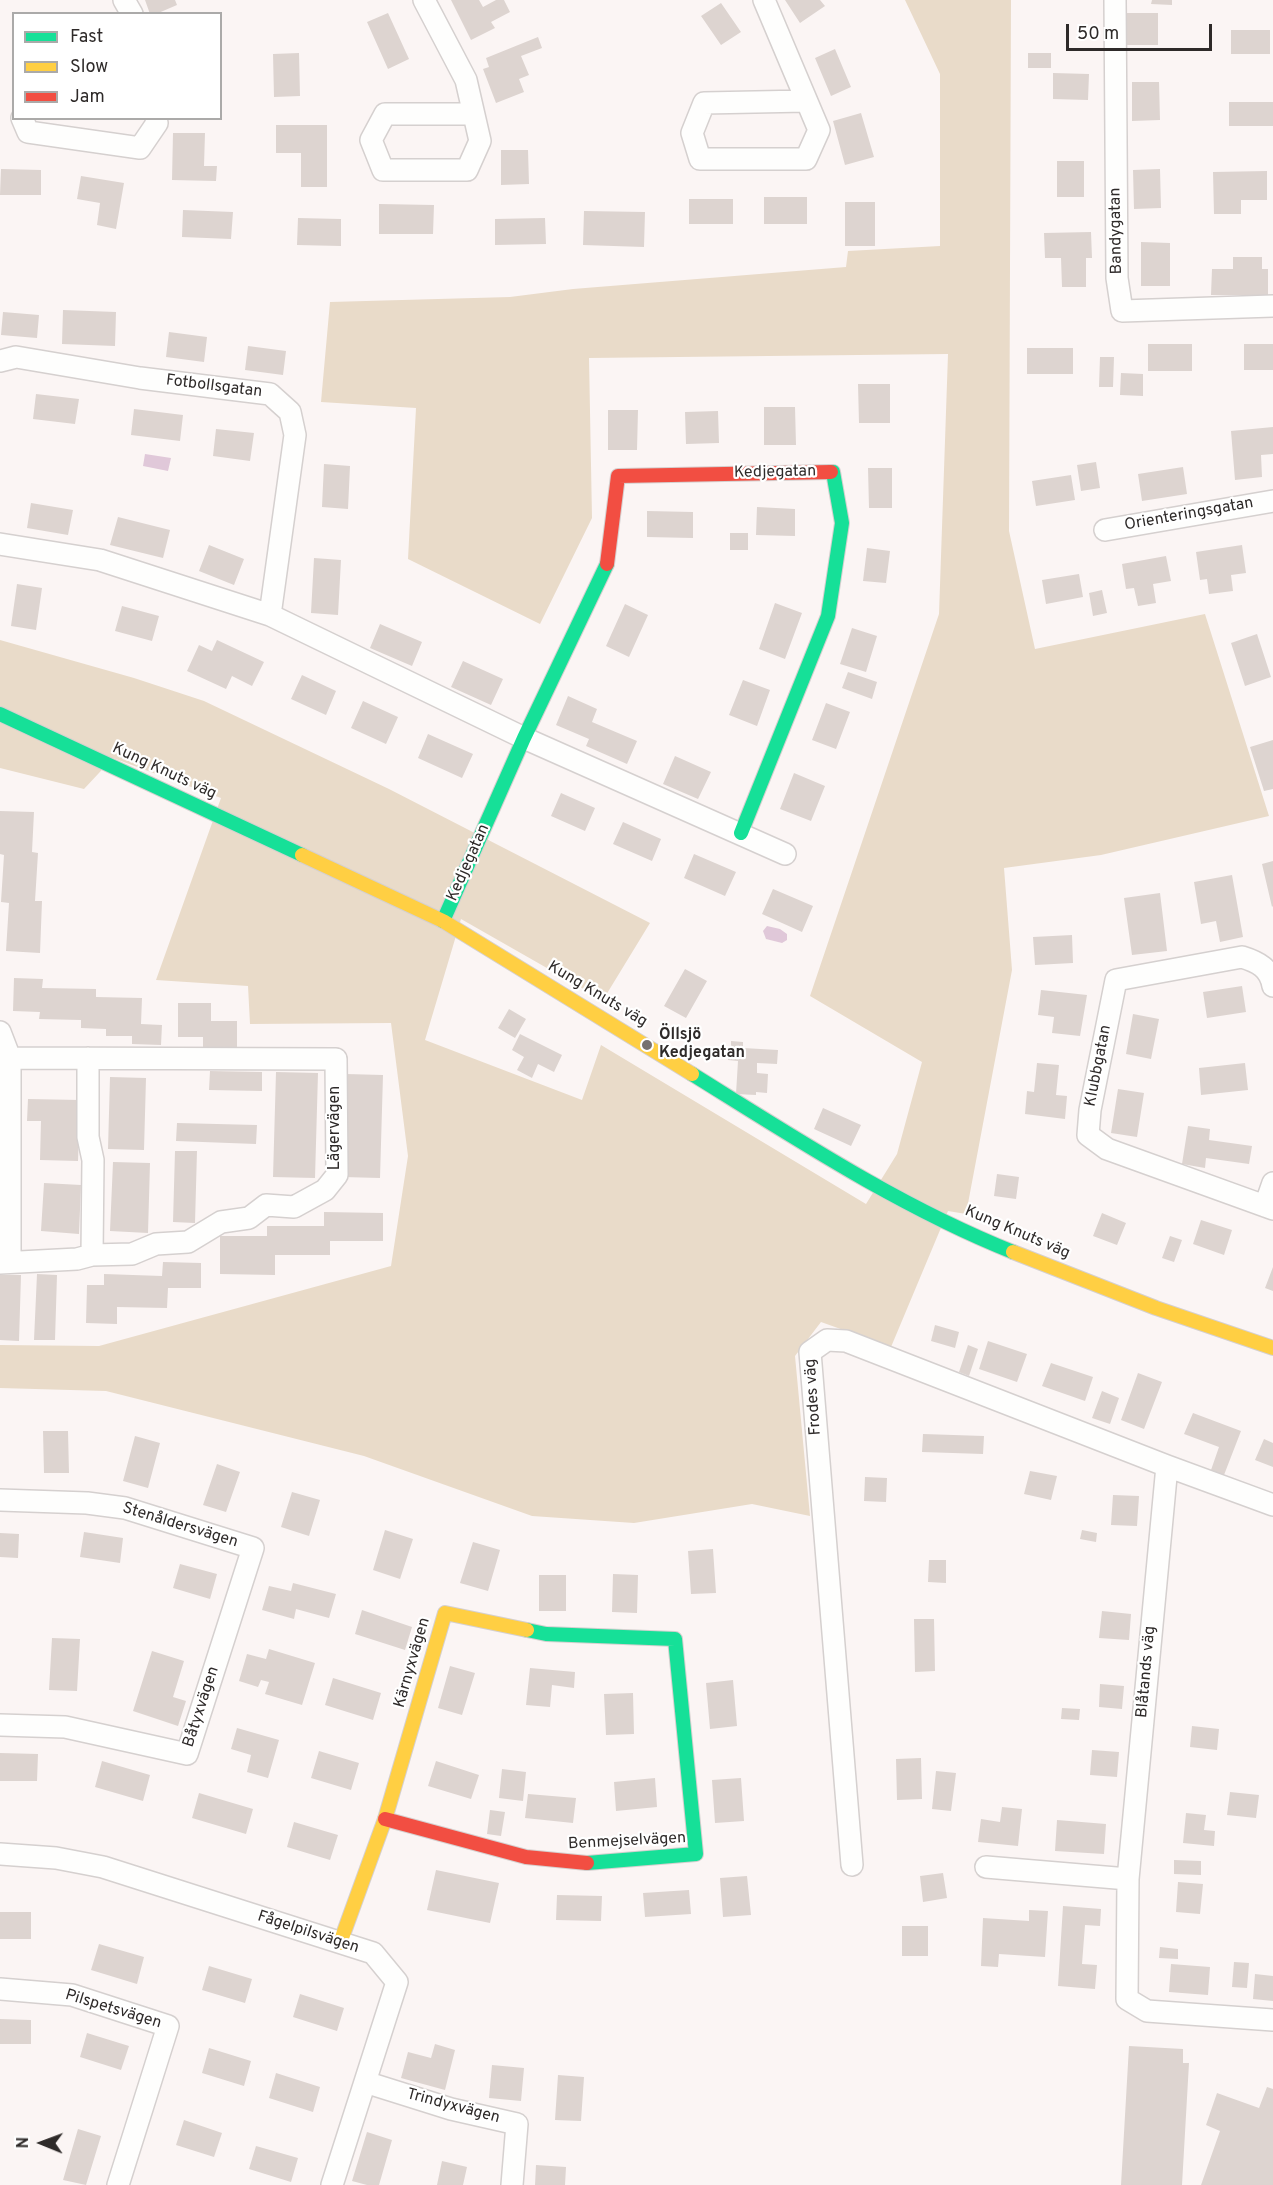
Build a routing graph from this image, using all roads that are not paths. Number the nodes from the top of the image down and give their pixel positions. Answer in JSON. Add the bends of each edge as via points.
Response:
{"nodes":[{"id":1,"x":424,"y":0,"type":"edge"},
{"id":2,"x":764,"y":0,"type":"edge"},
{"id":3,"x":1115,"y":0,"type":"edge"},
{"id":4,"x":806,"y":100,"type":"junction"},
{"id":5,"x":473,"y":114,"type":"junction"},
{"id":6,"x":23,"y":120,"type":"edge"},
{"id":7,"x":156,"y":120,"type":"edge"},
{"id":8,"x":1273,"y":306,"type":"edge"},
{"id":9,"x":0,"y":361,"type":"edge"},
{"id":10,"x":1273,"y":501,"type":"edge"},
{"id":11,"x":1106,"y":530,"type":"dead end"},
{"id":12,"x":0,"y":544,"type":"edge"},
{"id":13,"x":270,"y":615,"type":"junction"},
{"id":14,"x":0,"y":714,"type":"edge"},
{"id":15,"x":524,"y":738,"type":"junction"},
{"id":16,"x":741,"y":833,"type":"junction"},
{"id":17,"x":785,"y":854,"type":"dead end"},
{"id":18,"x":443,"y":921,"type":"junction"},
{"id":19,"x":1273,"y":986,"type":"edge"},
{"id":20,"x":0,"y":1032,"type":"edge"},
{"id":21,"x":10,"y":1058,"type":"junction"},
{"id":22,"x":88,"y":1058,"type":"junction"},
{"id":23,"x":1273,"y":1183,"type":"edge"},
{"id":24,"x":1269,"y":1208,"type":"edge"},
{"id":25,"x":92,"y":1255,"type":"junction"},
{"id":26,"x":5,"y":1262,"type":"edge"},
{"id":27,"x":1273,"y":1348,"type":"edge"},
{"id":28,"x":1167,"y":1466,"type":"junction"},
{"id":29,"x":0,"y":1500,"type":"edge"},
{"id":30,"x":1273,"y":1505,"type":"edge"},
{"id":31,"x":253,"y":1548,"type":"joint"},
{"id":32,"x":675,"y":1639,"type":"joint"},
{"id":33,"x":0,"y":1725,"type":"edge"},
{"id":34,"x":385,"y":1819,"type":"junction"},
{"id":35,"x":0,"y":1854,"type":"edge"},
{"id":36,"x":852,"y":1865,"type":"dead end"},
{"id":37,"x":986,"y":1867,"type":"dead end"},
{"id":38,"x":1128,"y":1879,"type":"junction"},
{"id":39,"x":340,"y":1943,"type":"junction"},
{"id":40,"x":0,"y":1989,"type":"edge"},
{"id":41,"x":1273,"y":2020,"type":"edge"},
{"id":42,"x":365,"y":2082,"type":"junction"},
{"id":43,"x":118,"y":2185,"type":"edge"},
{"id":44,"x":332,"y":2185,"type":"edge"},
{"id":45,"x":512,"y":2185,"type":"edge"}],
"edges":[{"from":1,"to":5,"type":"street","via":[[466,80]]},
{"from":2,"to":4,"type":"street"},
{"from":3,"to":8,"type":"street","name":"Bandygatan","via":[[1117,278],[1122,311]]},
{"from":4,"to":4,"type":"street","via":[[819,130],[806,159],[700,159],[692,133],[704,103]]},
{"from":5,"to":5,"type":"street","via":[[480,141],[466,170],[383,170],[371,140],[385,114]]},
{"from":6,"to":7,"type":"street","via":[[28,132],[140,148]]},
{"from":9,"to":13,"type":"street","name":"Fotbollsgatan","via":[[16,357],[270,394],[290,412],[295,435]]},
{"from":10,"to":11,"type":"street","name":"Orienteringsgatan"},
{"from":12,"to":13,"type":"street","via":[[100,560]]},
{"from":13,"to":15,"type":"street"},
{"from":14,"to":18,"type":"street","name":"Kung Knuts väg"},
{"from":15,"to":16,"type":"street"},
{"from":15,"to":16,"type":"street","name":"Kedjegatan","via":[[607,566],[618,476],[832,472],[842,523],[828,616]]},
{"from":15,"to":18,"type":"street","name":"Kedjegatan"},
{"from":16,"to":17,"type":"street"},
{"from":18,"to":27,"type":"street","name":"Kung Knuts väg","via":[[834,1163],[901,1198],[997,1245],[1156,1308]]},
{"from":19,"to":24,"type":"street","name":"Klubbgatan","via":[[1271,974],[1258,962],[1242,957],[1116,980],[1088,1135],[1107,1149]]},
{"from":20,"to":21,"type":"street","name":"Lägervägen"},
{"from":21,"to":22,"type":"street","name":"Lägervägen"},
{"from":21,"to":26,"type":"street","name":"Lägervägen"},
{"from":22,"to":25,"type":"street"},
{"from":22,"to":25,"type":"street","name":"Lägervägen","via":[[336,1059],[337,1175],[325,1190],[294,1207],[266,1205],[249,1218],[221,1222],[188,1242],[156,1244],[132,1254]]},
{"from":23,"to":24,"type":"street","name":"Klubbgatan"},
{"from":25,"to":26,"type":"street","name":"Lägervägen"},
{"from":28,"to":30,"type":"street","name":"Frodes väg"},
{"from":28,"to":36,"type":"street","name":"Frodes väg","via":[[846,1341],[827,1340],[810,1352]]},
{"from":28,"to":38,"type":"street","name":"Blåtands väg"},
{"from":29,"to":31,"type":"street","name":"Stenåldersvägen","via":[[125,1508]]},
{"from":31,"to":33,"type":"street","name":"Båtyxvägen","via":[[187,1754],[65,1727]]},
{"from":32,"to":34,"type":"street","name":"Kärnyxvägen","via":[[546,1634],[445,1612]]},
{"from":32,"to":34,"type":"street","name":"Benmejselvägen","via":[[696,1854],[580,1864],[526,1857]]},
{"from":34,"to":39,"type":"street","name":"Kärnyxvägen"},
{"from":35,"to":39,"type":"street","name":"Fågelpilsvägen","via":[[56,1858],[103,1867]]},
{"from":37,"to":38,"type":"street"},
{"from":38,"to":41,"type":"street","name":"Blåtands väg","via":[[1127,1998],[1147,2011]]},
{"from":39,"to":42,"type":"street","name":"Fågelpilsvägen","via":[[374,1953],[397,1982]]},
{"from":40,"to":43,"type":"street","name":"Pilspetsvägen","via":[[72,1995],[168,2026]]},
{"from":42,"to":44,"type":"street","name":"Fågelpilsvägen"},
{"from":42,"to":45,"type":"street","name":"Trindyxvägen","via":[[451,2109],[517,2124]]}]}
